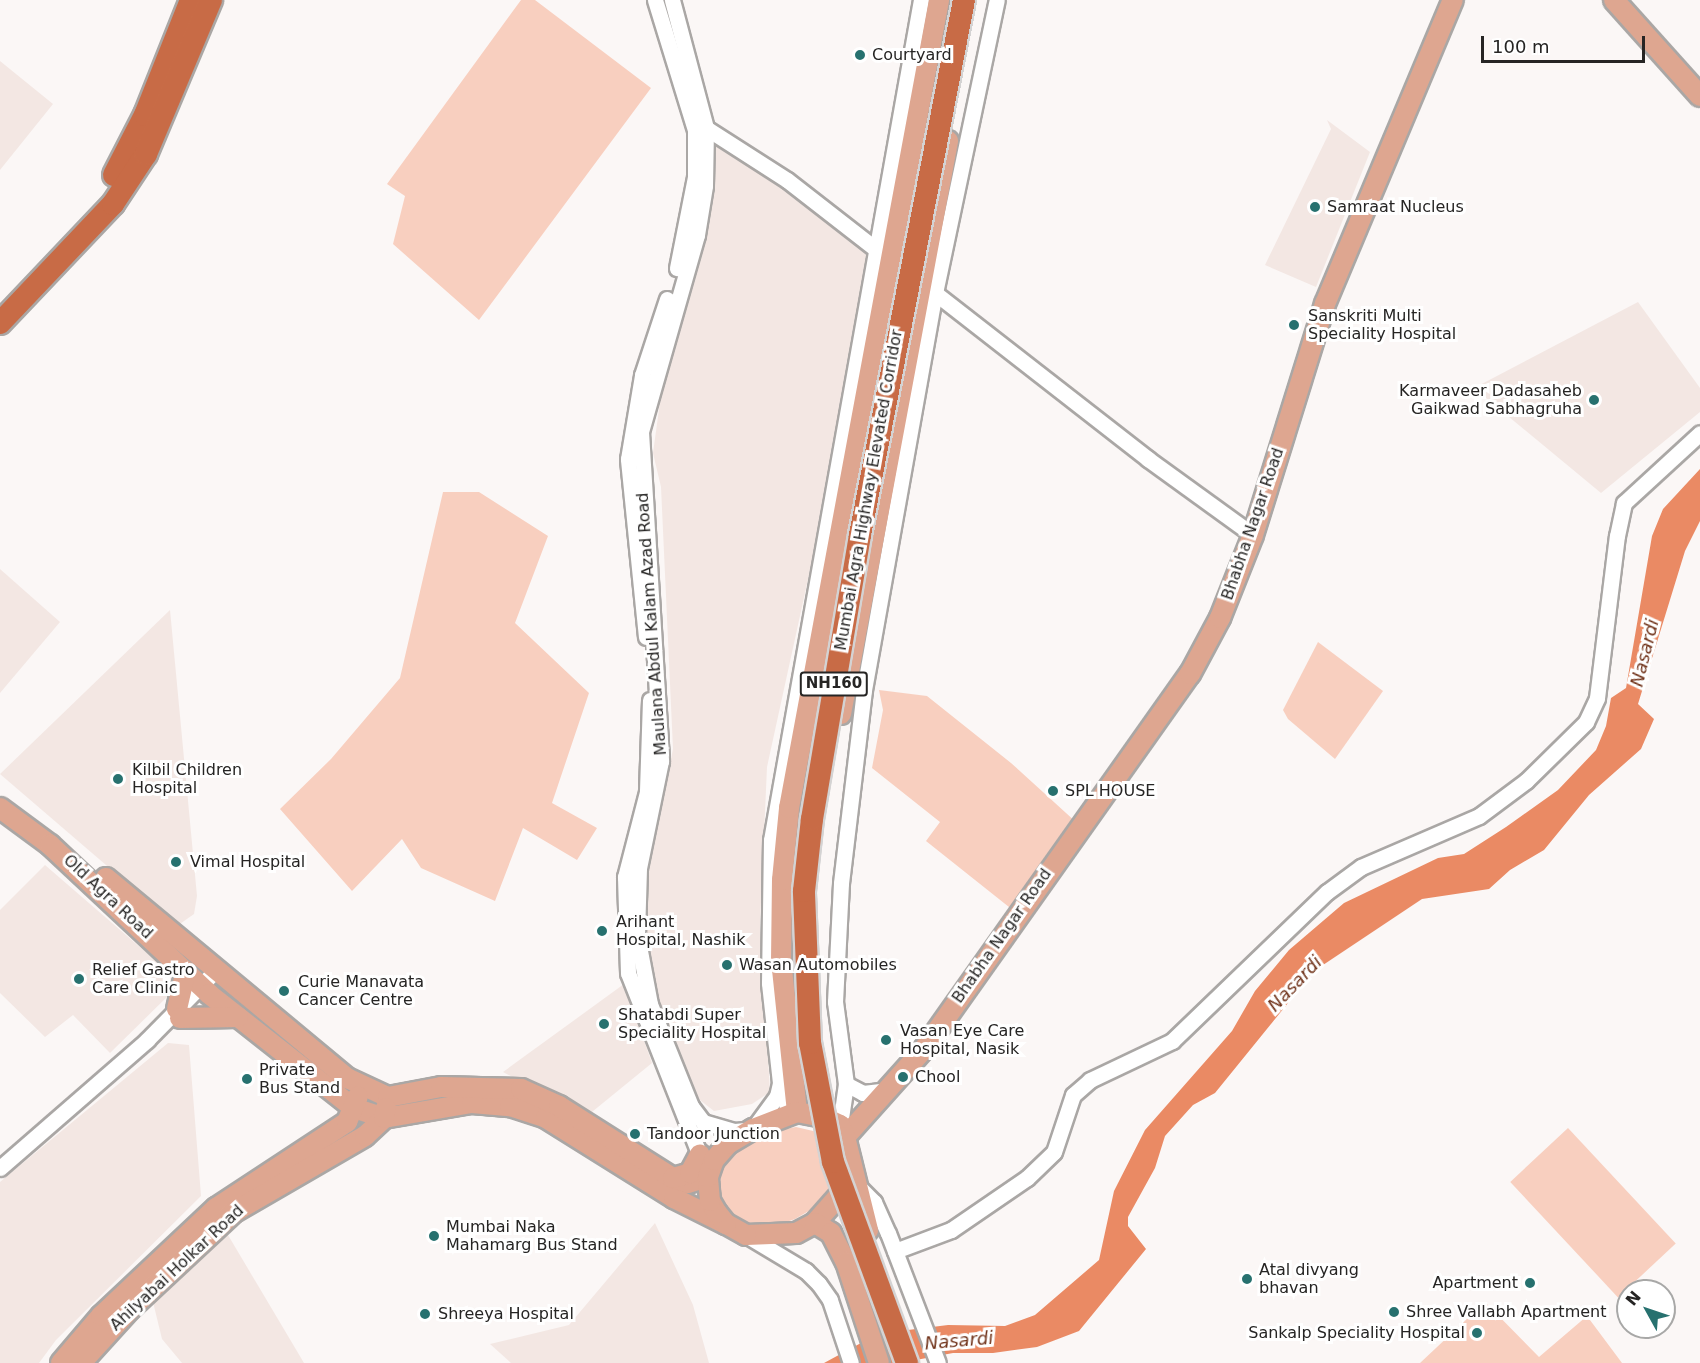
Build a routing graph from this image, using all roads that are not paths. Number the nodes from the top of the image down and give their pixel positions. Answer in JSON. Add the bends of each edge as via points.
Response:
{"nodes":[{"id":1,"x":191,"y":0,"type":"edge"},
{"id":2,"x":211,"y":0,"type":"edge"},
{"id":3,"x":655,"y":0,"type":"edge"},
{"id":4,"x":672,"y":0,"type":"edge"},
{"id":5,"x":921,"y":0,"type":"edge"},
{"id":6,"x":939,"y":0,"type":"edge"},
{"id":7,"x":949,"y":0,"type":"edge"},
{"id":8,"x":964,"y":0,"type":"edge"},
{"id":9,"x":974,"y":0,"type":"edge"},
{"id":10,"x":997,"y":0,"type":"edge"},
{"id":11,"x":1453,"y":0,"type":"edge"},
{"id":12,"x":1614,"y":0,"type":"edge"},
{"id":13,"x":1627,"y":0,"type":"edge"},
{"id":14,"x":1700,"y":81,"type":"edge"},
{"id":15,"x":1700,"y":96,"type":"edge"},
{"id":16,"x":700,"y":129,"type":"junction"},
{"id":17,"x":877,"y":250,"type":"junction"},
{"id":18,"x":935,"y":293,"type":"junction"},
{"id":19,"x":0,"y":304,"type":"edge"},
{"id":20,"x":0,"y":323,"type":"edge"},
{"id":21,"x":1700,"y":433,"type":"edge"},
{"id":22,"x":1252,"y":535,"type":"junction"},
{"id":23,"x":0,"y":795,"type":"edge"},
{"id":24,"x":0,"y":808,"type":"edge"},
{"id":25,"x":186,"y":971,"type":"junction"},
{"id":26,"x":221,"y":973,"type":"junction"},
{"id":27,"x":206,"y":990,"type":"junction"},
{"id":28,"x":179,"y":1013,"type":"junction"},
{"id":29,"x":238,"y":1017,"type":"junction"},
{"id":30,"x":354,"y":1081,"type":"junction"},
{"id":31,"x":780,"y":1083,"type":"junction"},
{"id":32,"x":846,"y":1084,"type":"junction"},
{"id":33,"x":887,"y":1090,"type":"junction"},
{"id":34,"x":388,"y":1097,"type":"junction"},
{"id":35,"x":354,"y":1108,"type":"junction"},
{"id":36,"x":793,"y":1113,"type":"junction"},
{"id":37,"x":691,"y":1115,"type":"junction"},
{"id":38,"x":384,"y":1118,"type":"junction"},
{"id":39,"x":838,"y":1127,"type":"junction"},
{"id":40,"x":753,"y":1129,"type":"junction"},
{"id":41,"x":700,"y":1154,"type":"junction"},
{"id":42,"x":0,"y":1168,"type":"edge"},
{"id":43,"x":708,"y":1177,"type":"junction"},
{"id":44,"x":673,"y":1178,"type":"junction"},
{"id":45,"x":853,"y":1180,"type":"junction"},
{"id":46,"x":815,"y":1223,"type":"junction"},
{"id":47,"x":726,"y":1224,"type":"junction"},
{"id":48,"x":746,"y":1235,"type":"junction"},
{"id":49,"x":895,"y":1251,"type":"junction"},
{"id":50,"x":61,"y":1363,"type":"edge"},
{"id":51,"x":81,"y":1363,"type":"edge"},
{"id":52,"x":851,"y":1363,"type":"edge"},
{"id":53,"x":879,"y":1363,"type":"edge"},
{"id":54,"x":892,"y":1363,"type":"edge"},
{"id":55,"x":908,"y":1363,"type":"edge"},
{"id":56,"x":917,"y":1363,"type":"edge"},
{"id":57,"x":939,"y":1363,"type":"edge"}],
"edges":[{"from":1,"to":19,"type":"highway","via":[[125,159],[77,225]]},
{"from":2,"to":20,"type":"highway","via":[[146,154],[114,204]]},
{"from":3,"to":16,"type":"street"},
{"from":4,"to":16,"type":"street","name":"Maulana Abdul Kalam Azad Road"},
{"from":5,"to":17,"type":"street"},
{"from":6,"to":36,"type":"main road","via":[[789,808],[782,880],[781,961]]},
{"from":7,"to":54,"type":"highway","name":"Mumbai Agra Highway Elevated Corridor","number":"NH160","via":[[842,551],[797,813],[789,887],[790,966],[804,1100],[818,1153]]},
{"from":8,"to":55,"type":"highway","name":"Mumbai Agra Highway Elevated Corridor","number":"NH160","bridge":true,"via":[[860,535],[812,819],[804,891],[810,1042],[833,1162]]},
{"from":9,"to":39,"type":"main road","via":[[822,817],[813,892],[812,971]]},
{"from":10,"to":18,"type":"street"},
{"from":11,"to":22,"type":"main road","name":"Bhabha Nagar Road","via":[[1325,304]]},
{"from":12,"to":15,"type":"main road"},
{"from":13,"to":14,"type":"main road"},
{"from":16,"to":17,"type":"street","via":[[788,180]]},
{"from":16,"to":37,"type":"street","name":"Maulana Abdul Kalam Azad Road","via":[[697,235],[641,432],[644,548],[660,783],[639,868],[637,935],[650,1004]]},
{"from":17,"to":31,"type":"street","via":[[771,840],[769,983]]},
{"from":18,"to":22,"type":"street"},
{"from":18,"to":32,"type":"street","via":[[864,690],[841,884],[835,1002]]},
{"from":21,"to":49,"type":"street","via":[[1624,503],[1597,698],[1586,722],[1526,781],[1479,816],[1361,867],[1327,892],[1172,1041],[1090,1080],[1072,1095],[1054,1152],[1027,1178],[951,1230]]},
{"from":22,"to":33,"type":"main road","name":"Bhabha Nagar Road","via":[[1220,618],[1190,674],[924,1049]]},
{"from":23,"to":26,"type":"main road","name":"Old Agra Road","via":[[26,810]]},
{"from":24,"to":25,"type":"main road","name":"Old Agra Road","via":[[50,844]]},
{"from":25,"to":27,"type":"main road","name":"Old Agra Road"},
{"from":25,"to":28,"type":"main road"},
{"from":26,"to":27,"type":"street"},
{"from":26,"to":30,"type":"main road","name":"Old Agra Road"},
{"from":27,"to":28,"type":"street"},
{"from":27,"to":29,"type":"main road","name":"Old Agra Road"},
{"from":28,"to":29,"type":"main road"},
{"from":28,"to":42,"type":"street"},
{"from":29,"to":35,"type":"main road","name":"Old Agra Road"},
{"from":30,"to":34,"type":"main road","name":"Old Agra Road"},
{"from":30,"to":35,"type":"main road","name":"Ahilyabai Holkar Road"},
{"from":31,"to":36,"type":"street"},
{"from":31,"to":40,"type":"street","via":[[777,1096]]},
{"from":32,"to":33,"type":"street","via":[[863,1093]]},
{"from":32,"to":39,"type":"street"},
{"from":33,"to":39,"type":"main road","name":"Bhabha Nagar Road"},
{"from":34,"to":38,"type":"main road"},
{"from":34,"to":44,"type":"main road","via":[[441,1087],[521,1089],[559,1106]]},
{"from":35,"to":38,"type":"main road","name":"Old Agra Road"},
{"from":35,"to":50,"type":"main road","name":"Ahilyabai Holkar Road","via":[[336,1132],[216,1208],[171,1247],[101,1316]]},
{"from":36,"to":39,"type":"main road"},
{"from":36,"to":40,"type":"main road"},
{"from":37,"to":40,"type":"street","via":[[716,1127]]},
{"from":37,"to":41,"type":"street","name":"Maulana Abdul Kalam Azad Road"},
{"from":38,"to":47,"type":"main road","via":[[471,1103],[510,1106],[546,1118],[652,1184]]},
{"from":38,"to":51,"type":"main road","name":"Ahilyabai Holkar Road","via":[[365,1136],[234,1212],[130,1309]]},
{"from":39,"to":45,"type":"main road"},
{"from":40,"to":43,"type":"main road","via":[[728,1144],[714,1160]]},
{"from":41,"to":43,"type":"street","name":"Maulana Abdul Kalam Azad Road"},
{"from":41,"to":44,"type":"main road","via":[[690,1173]]},
{"from":43,"to":44,"type":"main road","via":[[688,1183]]},
{"from":43,"to":47,"type":"main road","via":[[710,1201]]},
{"from":45,"to":46,"type":"main road"},
{"from":45,"to":49,"type":"street","via":[[874,1202]]},
{"from":45,"to":56,"type":"main road","via":[[893,1308]]},
{"from":46,"to":48,"type":"main road","via":[[796,1233]]},
{"from":46,"to":53,"type":"main road","via":[[831,1233],[846,1262]]},
{"from":47,"to":48,"type":"main road"},
{"from":48,"to":52,"type":"street","via":[[806,1271],[819,1284],[830,1300]]},
{"from":49,"to":57,"type":"street"}]}
